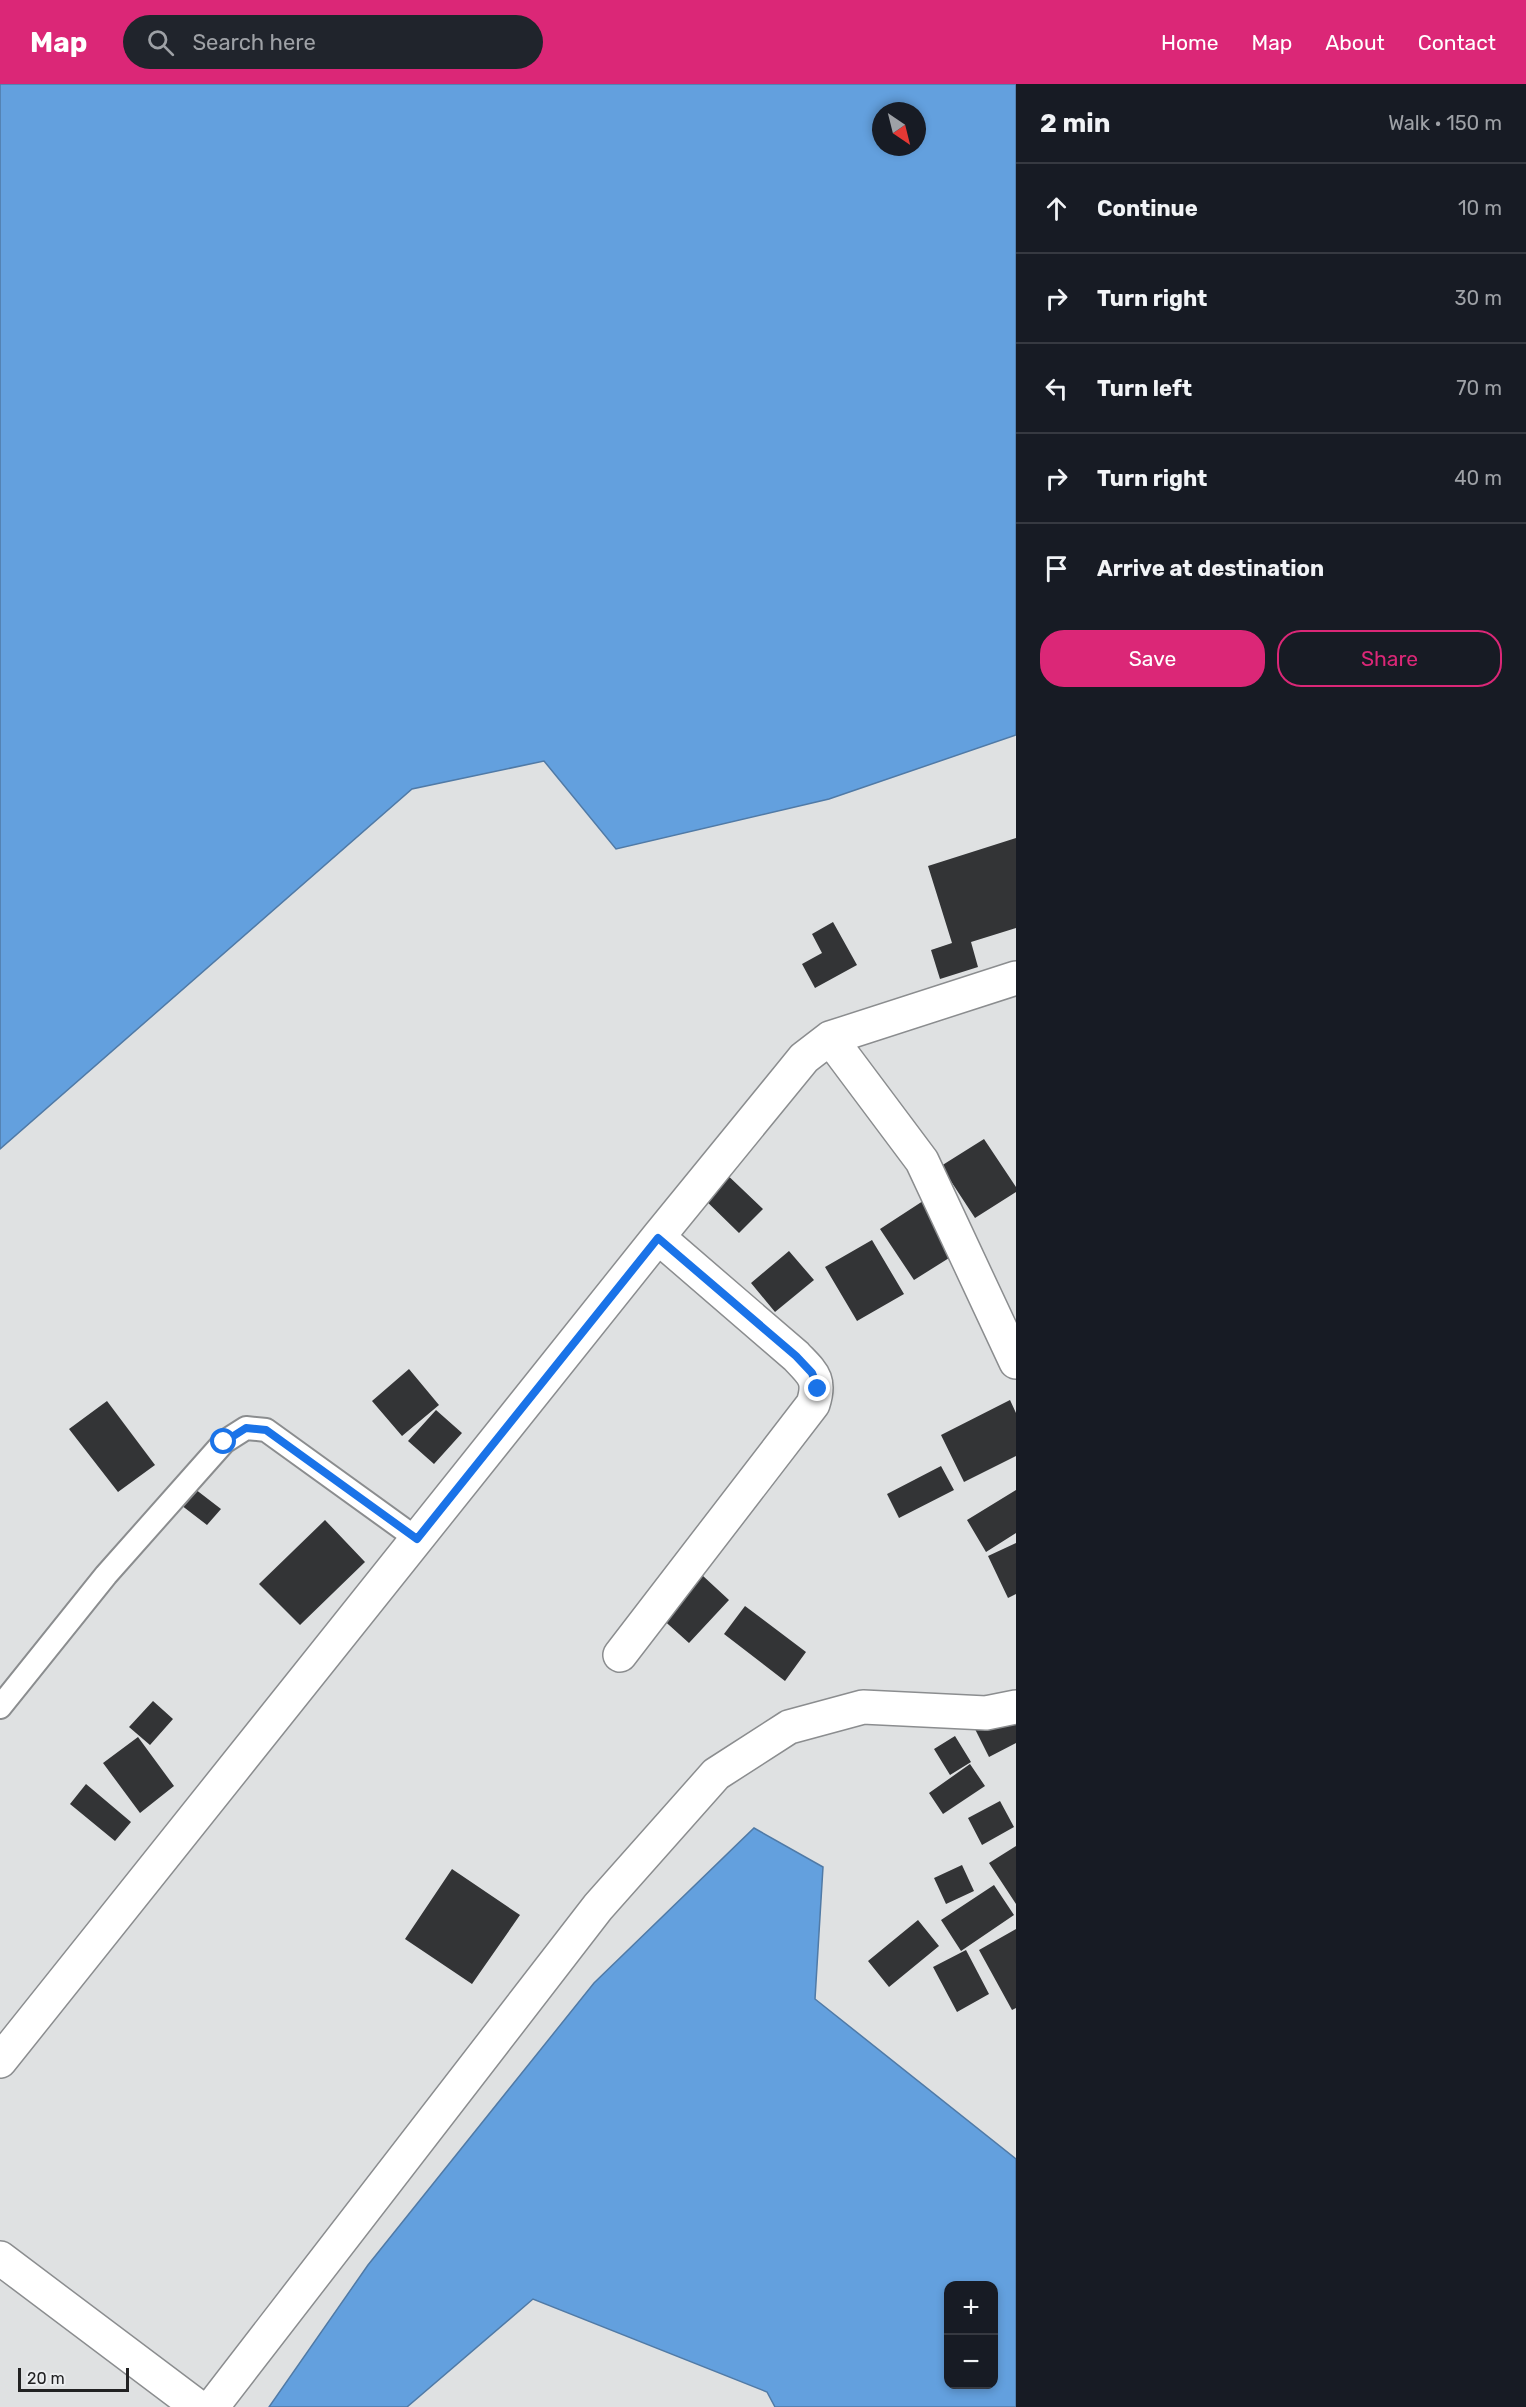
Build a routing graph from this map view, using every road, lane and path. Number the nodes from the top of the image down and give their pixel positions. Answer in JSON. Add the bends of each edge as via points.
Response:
{"nodes":[{"id":1,"x":1016,"y":978,"type":"edge"},
{"id":2,"x":830,"y":1038,"type":"junction"},
{"id":3,"x":658,"y":1238,"type":"junction"},
{"id":4,"x":1016,"y":1362,"type":"edge"},
{"id":5,"x":417,"y":1539,"type":"junction"},
{"id":6,"x":620,"y":1655,"type":"dead end"},
{"id":7,"x":0,"y":1707,"type":"edge"},
{"id":8,"x":1016,"y":1707,"type":"edge"},
{"id":9,"x":0,"y":2061,"type":"edge"},
{"id":10,"x":0,"y":2258,"type":"edge"},
{"id":11,"x":198,"y":2407,"type":"edge"},
{"id":12,"x":212,"y":2407,"type":"edge"}],
"edges":[{"from":1,"to":2,"type":"street"},
{"from":2,"to":3,"type":"street","via":[[804,1058]]},
{"from":2,"to":4,"type":"street","via":[[922,1161]]},
{"from":3,"to":5,"type":"street"},
{"from":3,"to":6,"type":"street","via":[[796,1356],[812,1373],[818,1389],[813,1404]]},
{"from":5,"to":7,"type":"lane","via":[[266,1430],[246,1428],[224,1442],[129,1549]]},
{"from":5,"to":9,"type":"street"},
{"from":8,"to":12,"type":"street","via":[[986,1713],[863,1707],[789,1727],[716,1774],[598,1907]]},
{"from":10,"to":11,"type":"street"}]}
